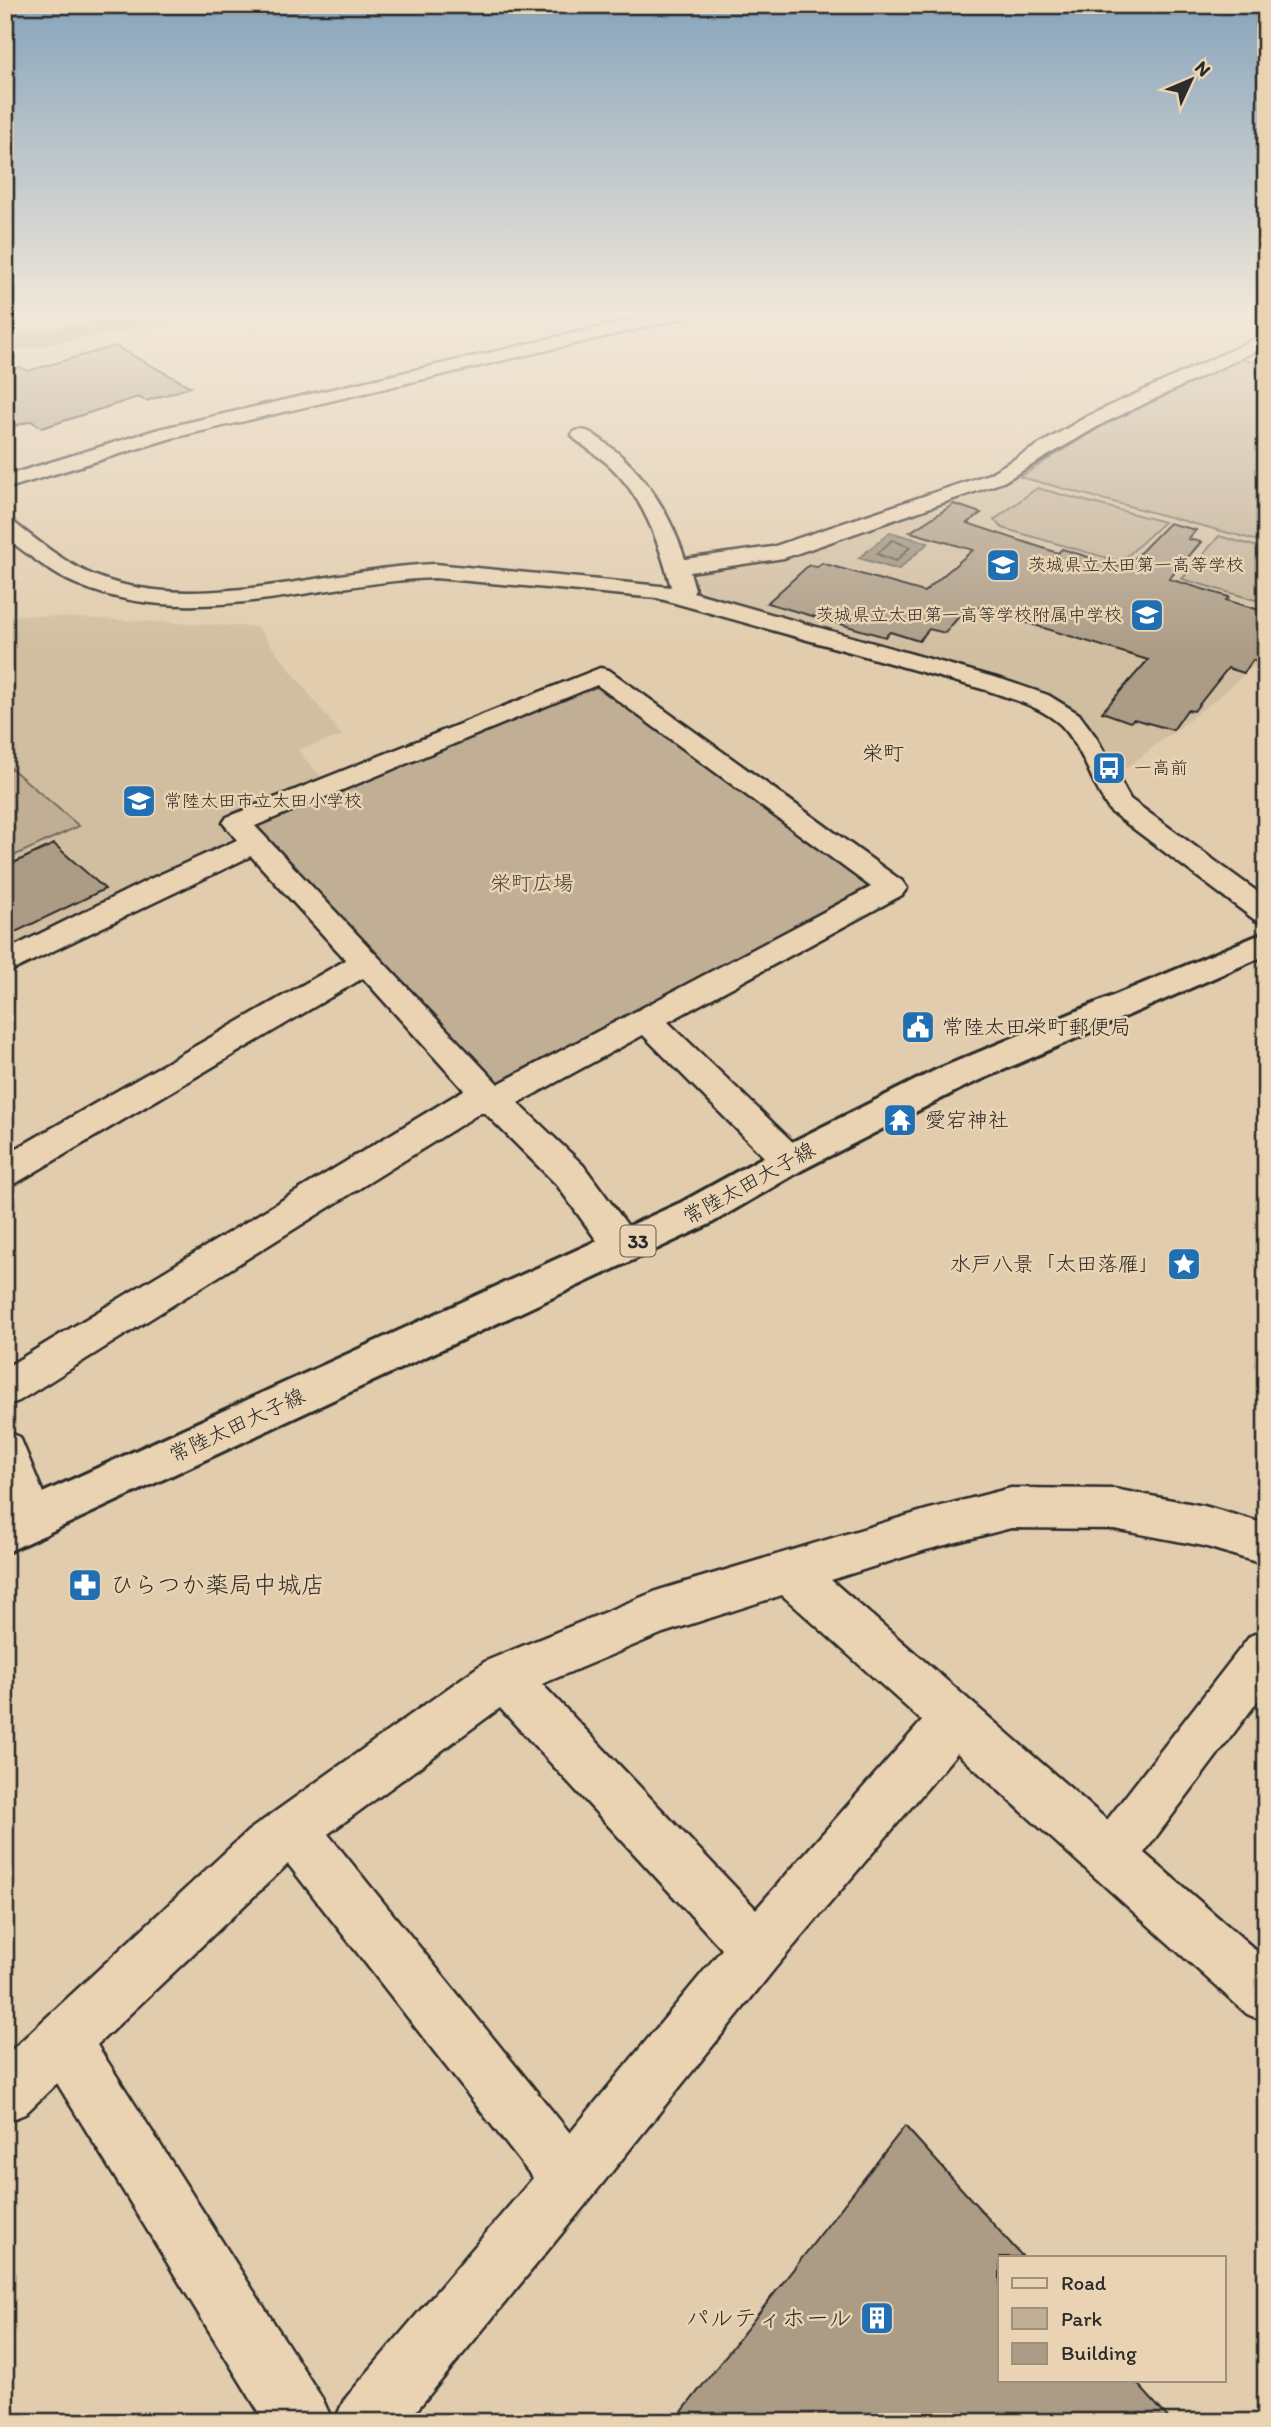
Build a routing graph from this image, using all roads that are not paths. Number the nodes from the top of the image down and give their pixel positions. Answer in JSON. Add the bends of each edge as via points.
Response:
{"nodes":[{"id":1,"x":193,"y":426,"type":"edge"},
{"id":2,"x":1086,"y":426,"type":"edge"},
{"id":3,"x":582,"y":435,"type":"dead end"},
{"id":4,"x":5,"y":484,"type":"edge"},
{"id":5,"x":5,"y":527,"type":"edge"},
{"id":6,"x":677,"y":567,"type":"junction"},
{"id":7,"x":685,"y":597,"type":"junction"},
{"id":8,"x":255,"y":843,"type":"junction"},
{"id":9,"x":1266,"y":913,"type":"edge"},
{"id":10,"x":1266,"y":942,"type":"edge"},
{"id":11,"x":367,"y":961,"type":"junction"},
{"id":12,"x":5,"y":964,"type":"edge"},
{"id":13,"x":647,"y":1020,"type":"junction"},
{"id":14,"x":494,"y":1101,"type":"junction"},
{"id":15,"x":789,"y":1160,"type":"junction"},
{"id":16,"x":5,"y":1172,"type":"edge"},
{"id":17,"x":622,"y":1248,"type":"junction"},
{"id":18,"x":5,"y":1389,"type":"edge"},
{"id":19,"x":5,"y":1450,"type":"edge"},
{"id":20,"x":19,"y":1526,"type":"edge"},
{"id":21,"x":1266,"y":1545,"type":"edge"},
{"id":22,"x":789,"y":1572,"type":"junction"},
{"id":23,"x":1266,"y":1652,"type":"edge"},
{"id":24,"x":503,"y":1677,"type":"junction"},
{"id":25,"x":956,"y":1718,"type":"junction"},
{"id":26,"x":293,"y":1830,"type":"junction"},
{"id":27,"x":1110,"y":1857,"type":"junction"},
{"id":28,"x":757,"y":1948,"type":"junction"},
{"id":29,"x":1266,"y":1995,"type":"edge"},
{"id":30,"x":62,"y":2039,"type":"junction"},
{"id":31,"x":5,"y":2094,"type":"edge"},
{"id":32,"x":570,"y":2179,"type":"junction"},
{"id":33,"x":301,"y":2422,"type":"edge"},
{"id":34,"x":366,"y":2422,"type":"edge"}],
"edges":[{"from":1,"to":4,"type":"street"},
{"from":2,"to":6,"type":"street","via":[[996,478],[776,554]]},
{"from":3,"to":6,"type":"street","via":[[620,466],[652,506],[674,550]]},
{"from":5,"to":7,"type":"street","via":[[64,569],[112,589],[144,595],[246,593],[435,571]]},
{"from":6,"to":7,"type":"street"},
{"from":7,"to":9,"type":"street","via":[[995,685],[1042,704],[1077,727],[1107,789],[1120,805]]},
{"from":8,"to":11,"type":"street"},
{"from":8,"to":12,"type":"street"},
{"from":8,"to":13,"type":"street","via":[[237,823],[600,676],[892,888]]},
{"from":10,"to":15,"type":"main road","name":"常陸太田大子線","number":"33","via":[[949,1079]]},
{"from":11,"to":14,"type":"street"},
{"from":11,"to":16,"type":"street"},
{"from":13,"to":14,"type":"street"},
{"from":13,"to":15,"type":"street"},
{"from":14,"to":17,"type":"street","via":[[570,1175]]},
{"from":14,"to":18,"type":"street","via":[[474,1100]]},
{"from":15,"to":17,"type":"main road","name":"常陸太田大子線","number":"33","via":[[696,1213]]},
{"from":17,"to":20,"type":"main road","name":"常陸太田大子線","number":"33"},
{"from":19,"to":20,"type":"street"},
{"from":21,"to":22,"type":"street","via":[[1204,1526],[1114,1509],[1011,1508]]},
{"from":22,"to":24,"type":"street","via":[[659,1612]]},
{"from":22,"to":25,"type":"street"},
{"from":23,"to":27,"type":"street"},
{"from":24,"to":26,"type":"street"},
{"from":24,"to":28,"type":"street"},
{"from":25,"to":27,"type":"street"},
{"from":25,"to":28,"type":"street"},
{"from":26,"to":30,"type":"street","via":[[266,1849]]},
{"from":26,"to":32,"type":"street"},
{"from":27,"to":29,"type":"street"},
{"from":28,"to":32,"type":"street"},
{"from":30,"to":31,"type":"street"},
{"from":30,"to":33,"type":"street"},
{"from":32,"to":34,"type":"street"}]}
